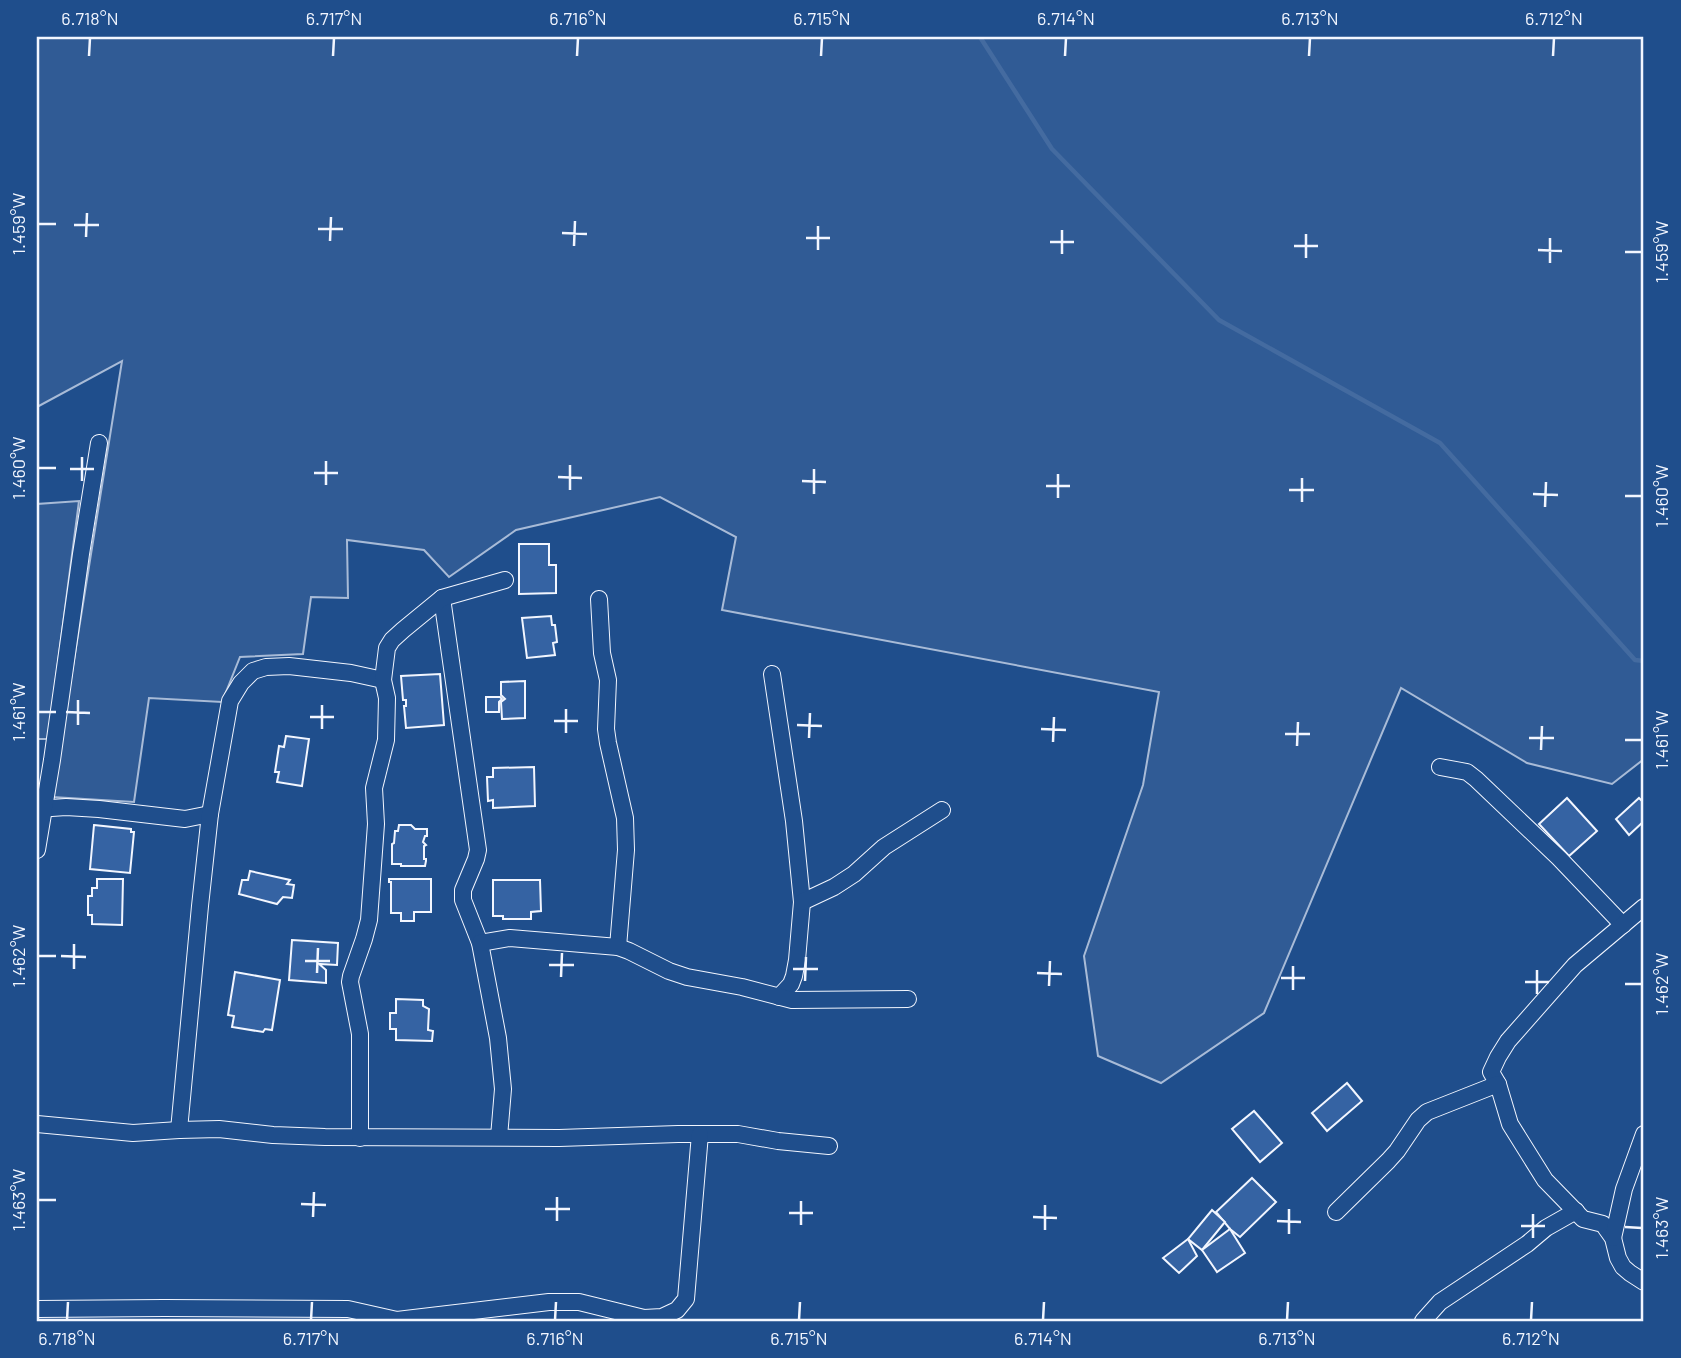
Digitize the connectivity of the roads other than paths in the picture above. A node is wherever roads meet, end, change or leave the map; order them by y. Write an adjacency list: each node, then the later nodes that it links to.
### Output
1 (99, 443): 8 (street)
2 (505, 580): 3 (street)
3 (442, 598): 6 (street); 15 (street)
4 (599, 599): 16 (street)
5 (772, 674): 12 (street)
6 (383, 680): 10 (street); 25 (street)
7 (1440, 767): 14 (street)
8 (40, 809): 10 (street); 11 (street)
9 (942, 810): 12 (street)
10 (210, 814): 21 (street)
11 (37, 850)
12 (802, 902): 17 (street)
13 (1644, 907): 14 (street)
14 (1623, 925): 19 (street)
15 (480, 943): 16 (street); 24 (street)
16 (618, 947): 17 (street)
17 (779, 997): 18 (street)
18 (908, 999)
19 (1497, 1084): 27 (street); 28 (street)
20 (37, 1124): 21 (street)
21 (179, 1130): 25 (street)
22 (700, 1134): 24 (street); 26 (street); 33 (street)
23 (1644, 1134): 29 (street)
24 (499, 1137): 25 (street)
25 (360, 1138)
26 (829, 1146)
27 (1336, 1212)
28 (1576, 1212): 29 (street); 34 (street)
29 (1613, 1238): 30 (street)
30 (1644, 1282)
31 (37, 1309): 32 (street)
32 (165, 1315): 33 (street)
33 (397, 1321)
34 (1423, 1321)

